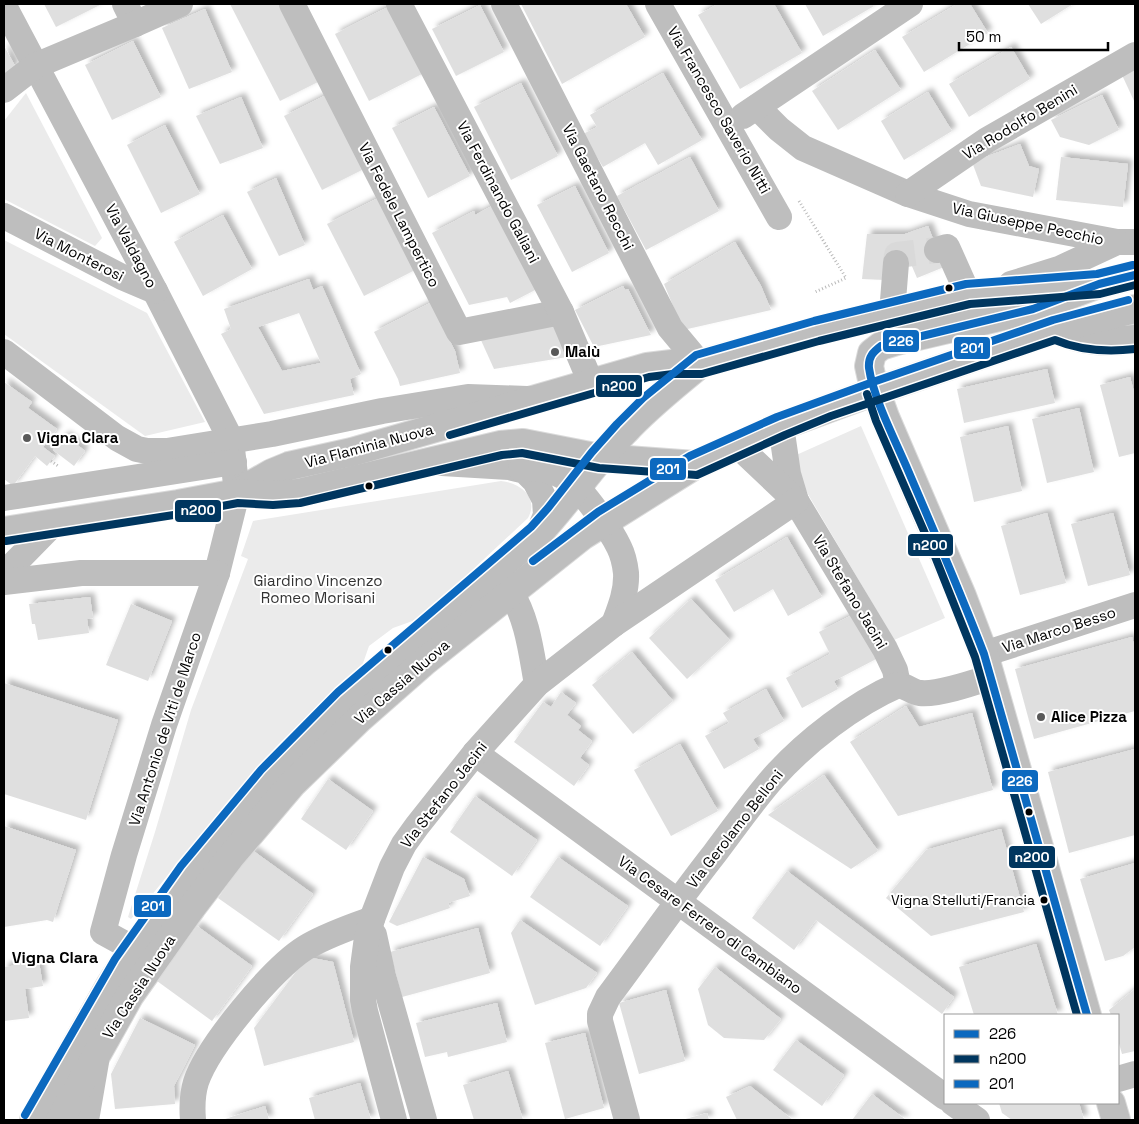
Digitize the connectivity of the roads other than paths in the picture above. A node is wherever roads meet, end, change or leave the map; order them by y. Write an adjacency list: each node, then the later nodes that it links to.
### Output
1 (180, 4): 8 (street)
2 (292, 4): 25 (street, Via Fedele Lampertico)
3 (399, 4): 25 (street, Via Ferdinando Galiani)
4 (504, 4): 30 (street, Via Gaetano Recchi)
5 (658, 4): 13 (street, Via Francesco Saverio Nitti)
6 (904, 5): 12 (street)
7 (4, 6): 10 (street, Via Valdagno)
8 (130, 14): 10 (street)
9 (1135, 55): 14 (street, Via Rodolfo Benini)
10 (35, 66): 11 (street); 22 (street, Via Valdagno)
11 (4, 90)
12 (757, 107): 13 (street); 14 (street, Via Giuseppe Pecchio)
13 (728, 125): 16 (street, Via Francesco Saverio Nitti)
14 (908, 194): 17 (street, Via Giuseppe Pecchio)
15 (4, 216): 22 (street, Via Monterosi)
16 (779, 217)
17 (1126, 242): 23 (street)
18 (938, 250): 23 (street)
19 (896, 263): 26 (street)
20 (1135, 275): 21 (main road)
21 (1099, 284): 23 (main road); 32 (main road)
22 (155, 291): 36 (street, Via Valdagno)
23 (972, 294): 26 (main road)
24 (1135, 309): 27 (main road, Via Cassia Nuova)
25 (561, 312): 31 (street, Via Ferdinando Galiani)
26 (892, 313): 30 (main road)
27 (1056, 329): 28 (main road); 32 (main road, Via Cassia Nuova)
28 (1135, 339)
29 (4, 352): 36 (street)
30 (700, 364): 31 (main road, Via Flaminia Nuova); 37 (main road, Via Cassia Nuova)
31 (591, 383): 33 (main road, Via Flaminia Nuova)
32 (876, 391): 34 (main road, Via Cassia Nuova); 55 (main road)
33 (533, 399): 36 (street, Via Flaminia Nuova); 42 (main road, Via Flaminia Nuova)
34 (781, 426): 35 (main road, Via Cassia Nuova); 44 (street, Via Stefano Jacini)
35 (737, 446): 39 (main road, Via Cassia Nuova); 44 (street, Via Stefano Jacini)
36 (232, 451): 42 (street, Via Valdagno); 43 (street, Via Flaminia Nuova)
37 (600, 458): 38 (main road, Via Flaminia Nuova); 39 (main road, Via Flaminia Nuova); 41 (main road, Via Cassia Nuova)
38 (426, 463): 40 (street, Via Flaminia Nuova); 42 (main road, Via Flaminia Nuova)
39 (695, 465): 45 (main road, Via Cassia Nuova)
40 (521, 469): 41 (street, Via Flaminia Nuova); 48 (street)
41 (576, 488): 45 (street, Via Flaminia Nuova); 48 (main road, Via Cassia Nuova)
42 (237, 493): 46 (main road, Via Flaminia Nuova); 49 (street, Via Antonio de Viti de Marco)
43 (4, 498)
44 (796, 501): 54 (street, Via Stefano Jacini); 57 (street, Via Stefano Jacini)
45 (603, 521): 52 (main road, Via Cassia Nuova); 54 (street)
46 (54, 523): 47 (main road, Via Flaminia Nuova); 50 (street)
47 (4, 531)
48 (538, 534): 61 (main road, Via Cassia Nuova)
49 (217, 573): 51 (street); 61 (street, Via Antonio de Viti de Marco)
50 (4, 574)
51 (4, 582)
52 (510, 591): 56 (street); 68 (main road, Via Cassia Nuova)
53 (1135, 605): 55 (street, Via Marco Besso)
54 (614, 624): 56 (street, Via Stefano Jacini)
55 (987, 666): 57 (street, Via Marco Besso); 62 (main road)
56 (537, 684): 58 (street, Via Stefano Jacini)
57 (898, 685): 59 (street, Via Gerolamo Belloni)
58 (475, 753): 59 (street, Via Cesare Ferrero di Cambiano); 60 (street, Via Stefano Jacini)
59 (677, 902): 65 (street, Via Cesare Ferrero di Cambiano); 72 (street, Via Gerolamo Belloni)
60 (372, 920): 69 (street); 70 (street, Via Stefano Jacini); 71 (street)
61 (134, 949): 68 (main road, Via Cassia Nuova)
62 (1087, 1014)
63 (1135, 1074): 64 (street)
64 (1119, 1079)
65 (944, 1096)
66 (954, 1104): 73 (street)
67 (1111, 1104): 74 (main road)
68 (60, 1120)
69 (193, 1120)
70 (394, 1120)
71 (424, 1120)
72 (627, 1120)
73 (977, 1120)
74 (1116, 1120)

